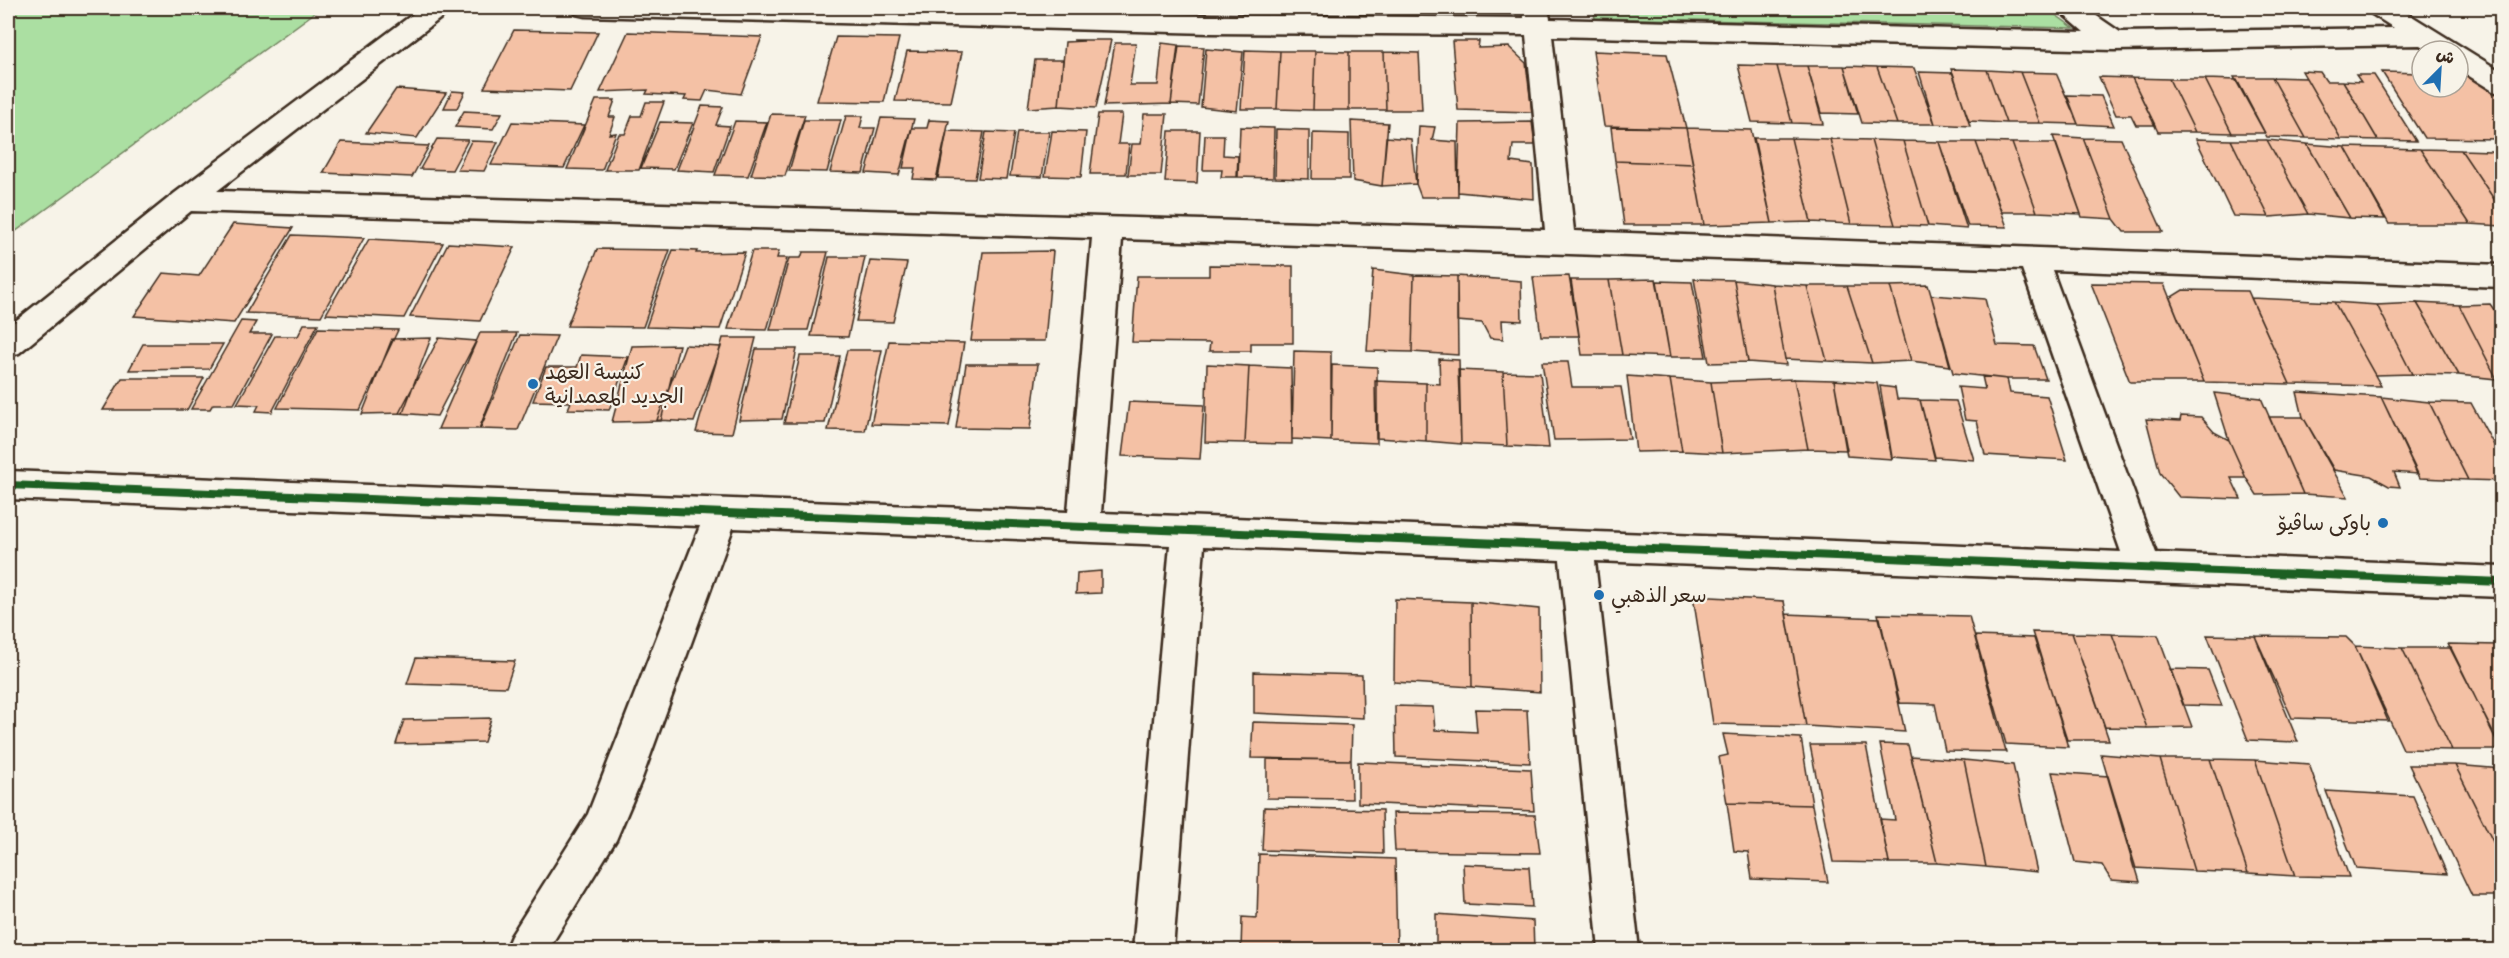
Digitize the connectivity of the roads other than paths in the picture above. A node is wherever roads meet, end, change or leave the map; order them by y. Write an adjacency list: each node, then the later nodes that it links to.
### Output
1 (437, 8): 12 (street)
2 (585, 8): 5 (street)
3 (2069, 8): 9 (street)
4 (2381, 8): 7 (street)
5 (1210, 16): 6 (street)
6 (1537, 17): 9 (street); 14 (street)
7 (2426, 36): 8 (street); 9 (street)
8 (2431, 39)
9 (2114, 41)
10 (2470, 65): 11 (street)
11 (2502, 85)
12 (185, 200): 13 (street); 17 (street)
13 (1108, 226): 14 (street); 20 (street)
14 (1561, 241): 15 (street)
15 (2033, 258): 16 (street); 23 (street)
16 (2502, 276)
17 (8, 344)
18 (8, 485): 19 (street)
19 (722, 513): 20 (street); 25 (street)
20 (1083, 527): 21 (street)
21 (1188, 531): 22 (street); 26 (street)
22 (1576, 546): 23 (street); 27 (street)
23 (2144, 569): 24 (street)
24 (2502, 582)
25 (525, 951)
26 (1153, 951)
27 (1619, 951)

